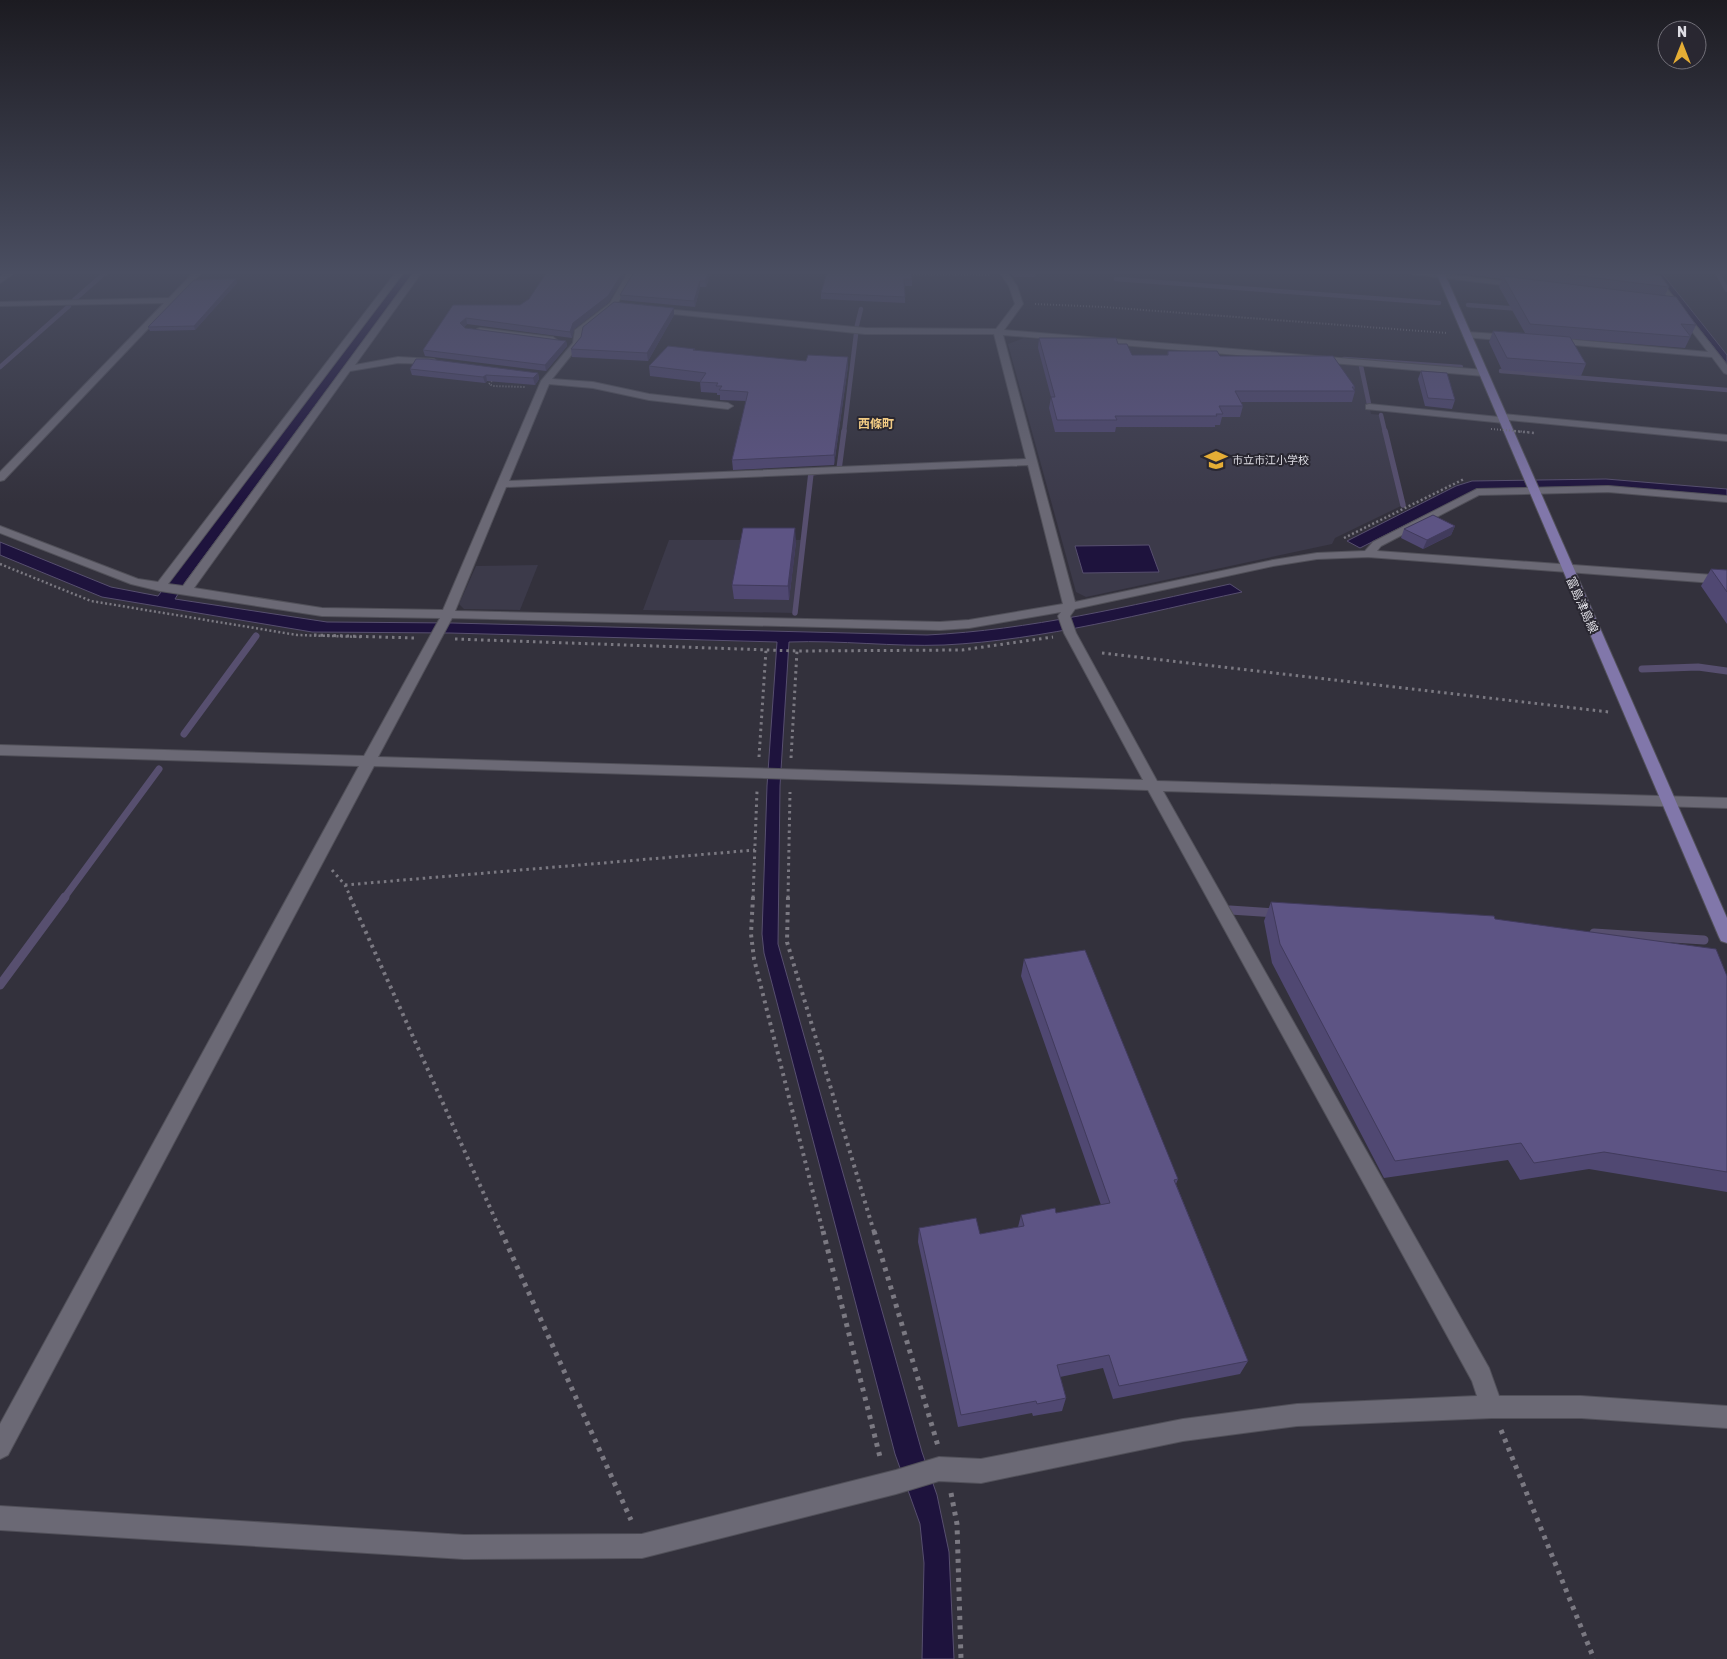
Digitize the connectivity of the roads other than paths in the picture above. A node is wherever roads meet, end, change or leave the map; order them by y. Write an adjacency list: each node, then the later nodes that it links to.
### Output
1 (124, 349): 22 (street)
2 (341, 349): 30 (street)
3 (361, 349): 13 (street)
4 (567, 349): 16 (street)
5 (1002, 349): 21 (street)
6 (1204, 349): 15 (street)
7 (1473, 349): 15 (main road, 富島津島線)
8 (1654, 349): 10 (street)
9 (1710, 349): 10 (street)
10 (1714, 354): 11 (street); 14 (street)
11 (1727, 354)
12 (448, 364): 13 (street)
13 (347, 369): 31 (street)
14 (1727, 371)
15 (1484, 373): 19 (main road, 富島津島線)
16 (545, 380): 17 (street); 23 (street)
17 (728, 406)
18 (1369, 408): 19 (street)
19 (1504, 419): 20 (street); 24 (main road, 富島津島線)
20 (1727, 438)
21 (1031, 462): 23 (street); 32 (street)
22 (0, 478)
23 (502, 484): 33 (street)
24 (1533, 486): 25 (street); 27 (street); 28 (main road, 富島津島線)
25 (1727, 499)
26 (0, 530): 30 (street)
27 (1368, 554): 28 (street); 32 (street)
28 (1566, 568): 29 (street); 37 (main road, 富島津島線)
29 (1727, 580)
30 (161, 588): 31 (street)
31 (184, 590): 33 (street)
32 (1067, 611): 33 (street); 36 (street)
33 (446, 617): 35 (street)
34 (0, 750): 35 (street)
35 (369, 761): 36 (street); 42 (street)
36 (1153, 786): 37 (street); 40 (street)
37 (1669, 801): 38 (street); 39 (main road, 富島津島線)
38 (1727, 803)
39 (1727, 937)
40 (1492, 1407): 41 (street); 43 (street)
41 (1727, 1417)
42 (0, 1447)
43 (0, 1518)

